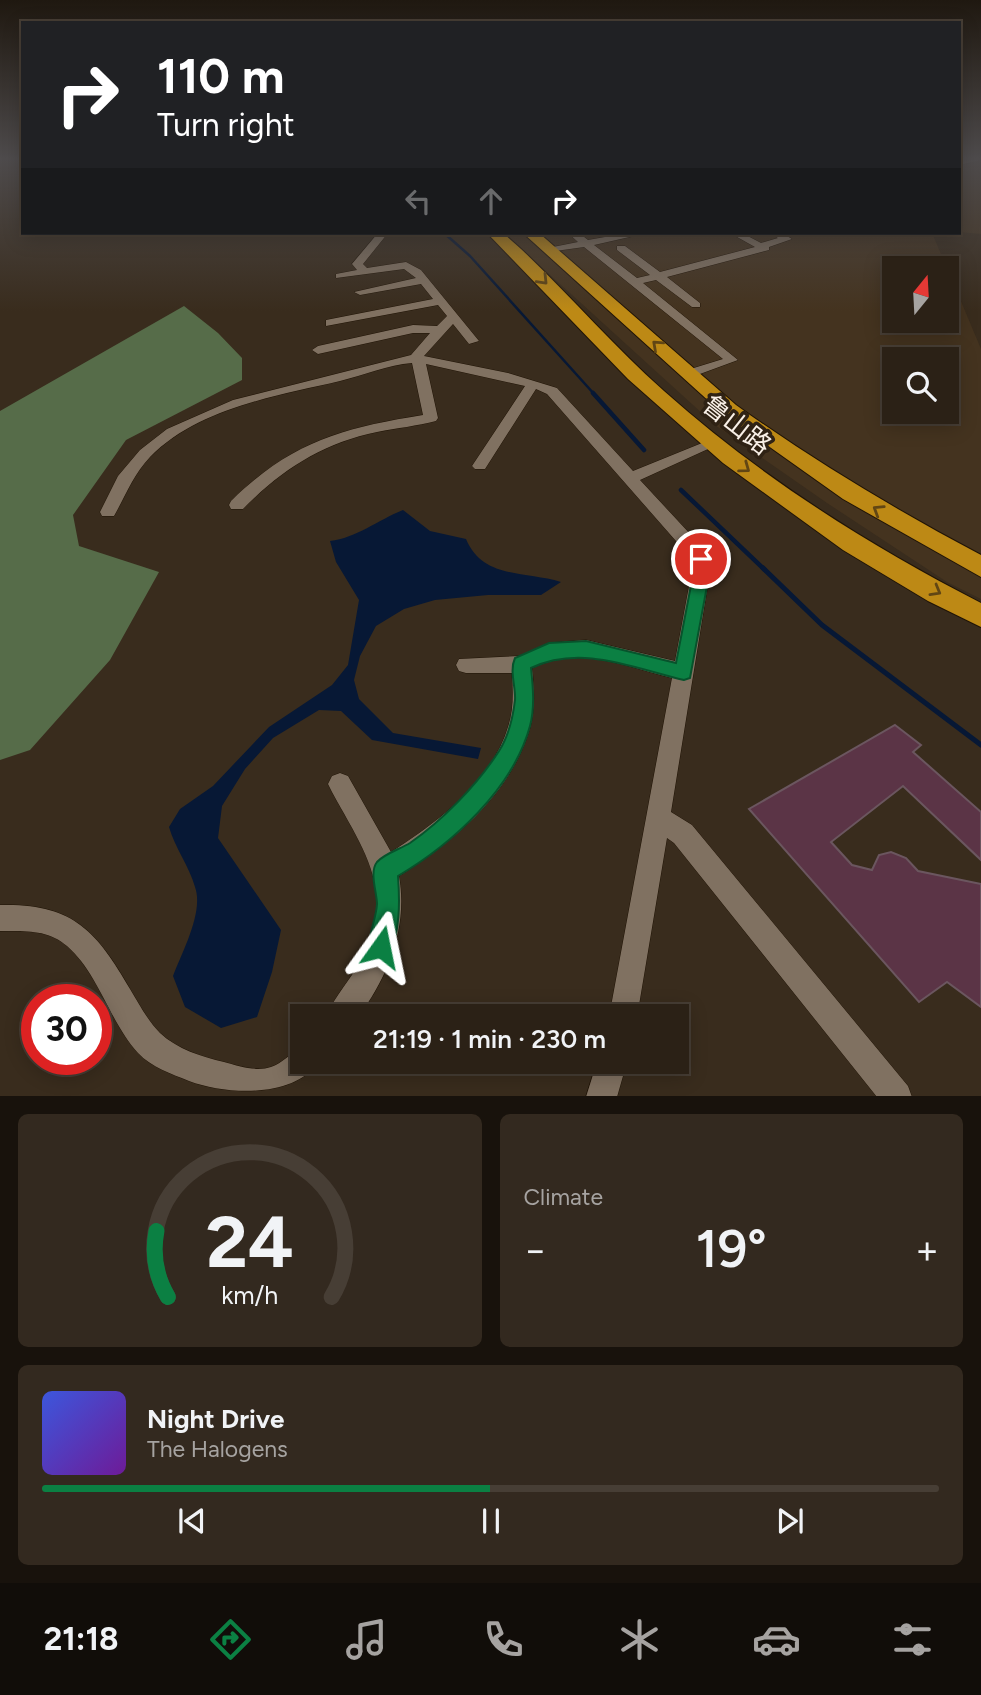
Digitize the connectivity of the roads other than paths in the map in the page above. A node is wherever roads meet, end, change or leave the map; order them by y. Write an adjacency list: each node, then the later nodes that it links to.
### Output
1 (381, 235): 12 (street)
2 (496, 235): 28 (highway, 鲁山路, one-way to 28)
3 (533, 235): 11 (highway, 鲁山路)
4 (576, 235): 8 (street)
5 (632, 235): 8 (street)
6 (739, 235): 9 (street)
7 (778, 235): 9 (street)
8 (588, 244): 11 (street); 16 (street)
9 (760, 246): 14 (street)
10 (621, 248): 14 (street)
11 (552, 250): 26 (highway, 鲁山路, one-way to 11)
12 (365, 272): 13 (street); 15 (street)
13 (340, 276)
14 (657, 276): 16 (street); 19 (street)
15 (422, 280): 17 (street); 18 (street)
16 (636, 282): 26 (street)
17 (360, 292)
18 (439, 301): 20 (street); 21 (street)
19 (696, 305)
20 (452, 318): 22 (street); 23 (street)
21 (330, 323)
22 (438, 330): 24 (street); 25 (street)
23 (473, 341)
24 (318, 351)
25 (417, 359): 27 (street); 31 (street); 32 (street)
26 (689, 374): 33 (highway, 鲁山路, one-way to 26)
27 (533, 383): 29 (street); 30 (street)
28 (712, 444): 30 (street); 34 (highway, 鲁山路, one-way to 34)
29 (481, 466)
30 (630, 478): 37 (street)
31 (237, 505)
32 (108, 512)
33 (981, 567)
34 (981, 616)
35 (522, 664): 36 (street); 37 (street); 40 (street)
36 (466, 665)
37 (684, 672): 39 (street)
38 (340, 784): 40 (street)
39 (658, 818): 43 (street); 47 (street)
40 (386, 870): 42 (street)
41 (0, 918): 44 (street)
42 (349, 1004)
43 (625, 1004)
44 (290, 1073)
45 (608, 1074): 46 (street)
46 (601, 1096)
47 (896, 1096)

